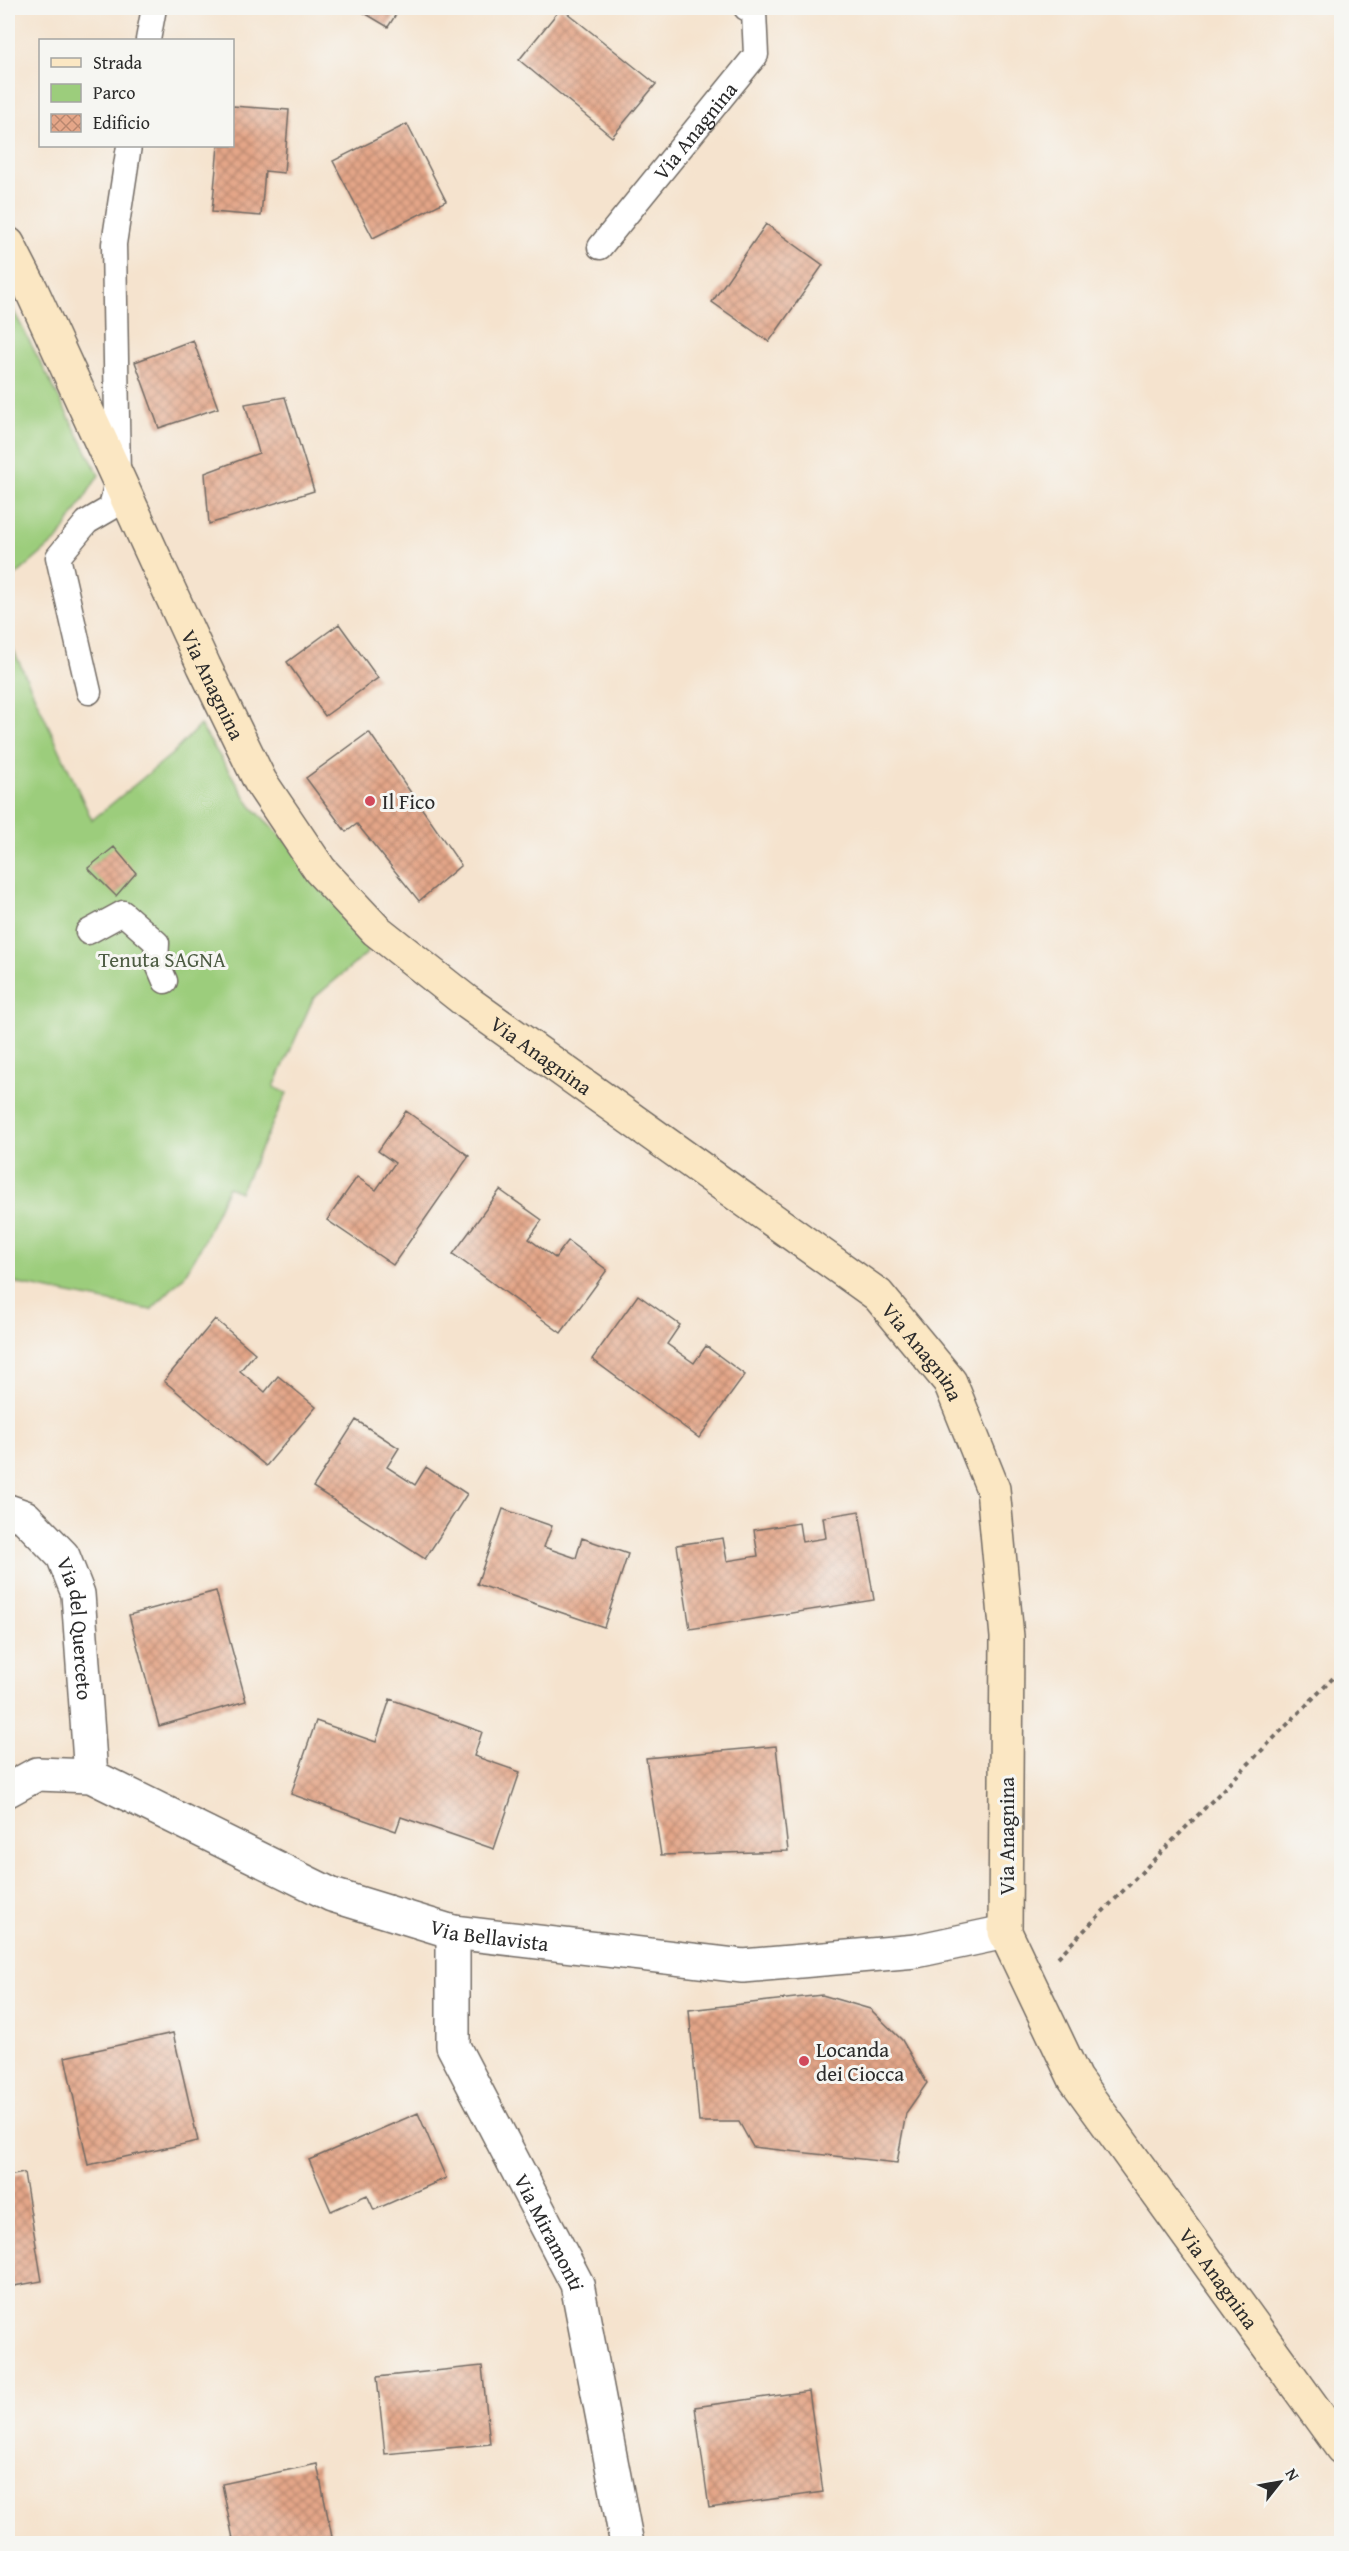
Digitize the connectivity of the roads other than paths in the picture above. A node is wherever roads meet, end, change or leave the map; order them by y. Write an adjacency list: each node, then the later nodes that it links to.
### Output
1 (154, 8): 3 (lane)
2 (746, 8): 6 (lane, Via Anagnina)
3 (148, 39)
4 (129, 147): 7 (lane, Via Anagnina)
5 (8, 244): 7 (main road, Via Anagnina)
6 (600, 247)
7 (118, 476): 8 (lane); 15 (main road, Via Anagnina)
8 (89, 692)
9 (88, 932): 10 (lane)
10 (165, 981)
11 (8, 1511): 12 (street, Via del Querceto)
12 (91, 1776): 13 (street, Via Bellavista); 14 (street, Via Bellavista)
13 (8, 1790)
14 (453, 1932): 15 (street, Via Bellavista); 17 (street, Via Miramonti)
15 (1005, 1932): 16 (main road, Via Anagnina)
16 (1341, 2448)
17 (627, 2544)

